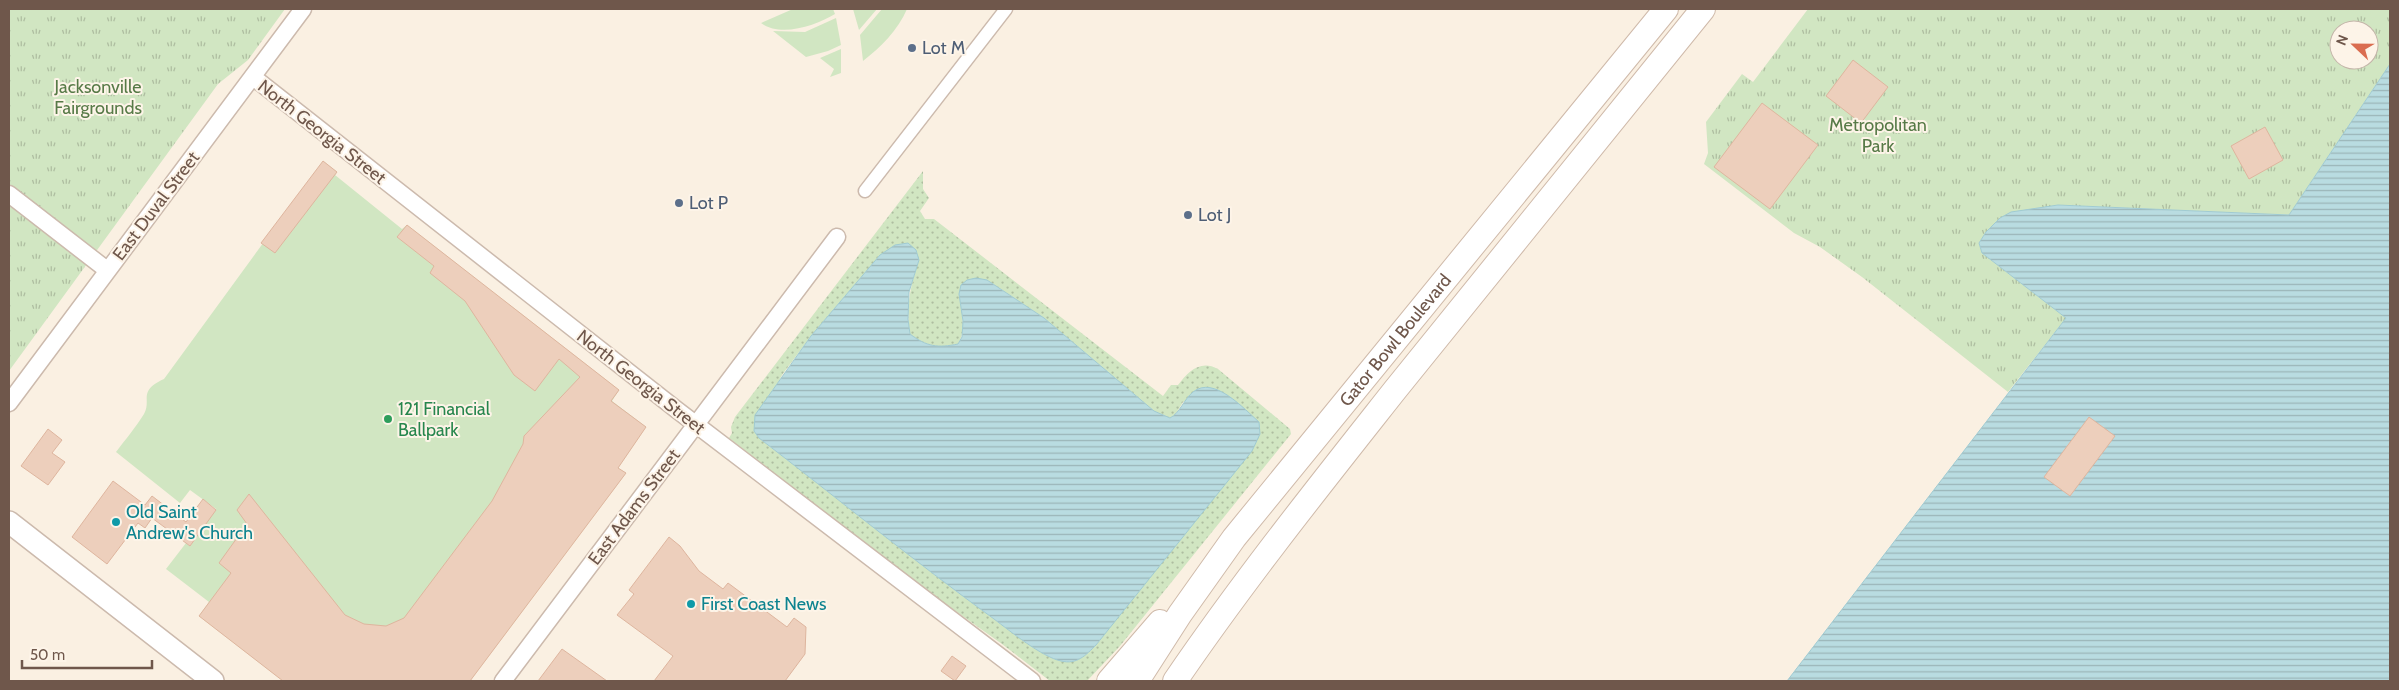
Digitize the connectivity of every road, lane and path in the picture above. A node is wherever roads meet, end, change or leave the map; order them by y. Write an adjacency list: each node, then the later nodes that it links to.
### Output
1 (303, 9): 5 (street, East Duval Street)
2 (1006, 9): 6 (street)
3 (1666, 9): 13 (main road, Gator Bowl Boulevard)
4 (1703, 9): 14 (main road, Gator Bowl Boulevard)
5 (253, 78): 9 (street, East Duval Street); 11 (street, North Georgia Street)
6 (865, 191)
7 (9, 194): 9 (street)
8 (837, 237): 11 (street, East Adams Street)
9 (107, 270): 10 (street, East Duval Street)
10 (9, 403)
11 (696, 425): 16 (street, East Adams Street); 17 (street, North Georgia Street)
12 (9, 522): 15 (street)
13 (1234, 538): 18 (main road); 19 (main road, Gator Bowl Boulevard)
14 (1233, 599): 20 (main road, Gator Bowl Boulevard); 21 (main road)
15 (213, 681)
16 (503, 681)
17 (1032, 681)
18 (1109, 681)
19 (1137, 681)
20 (1175, 681)
21 (1190, 681)

